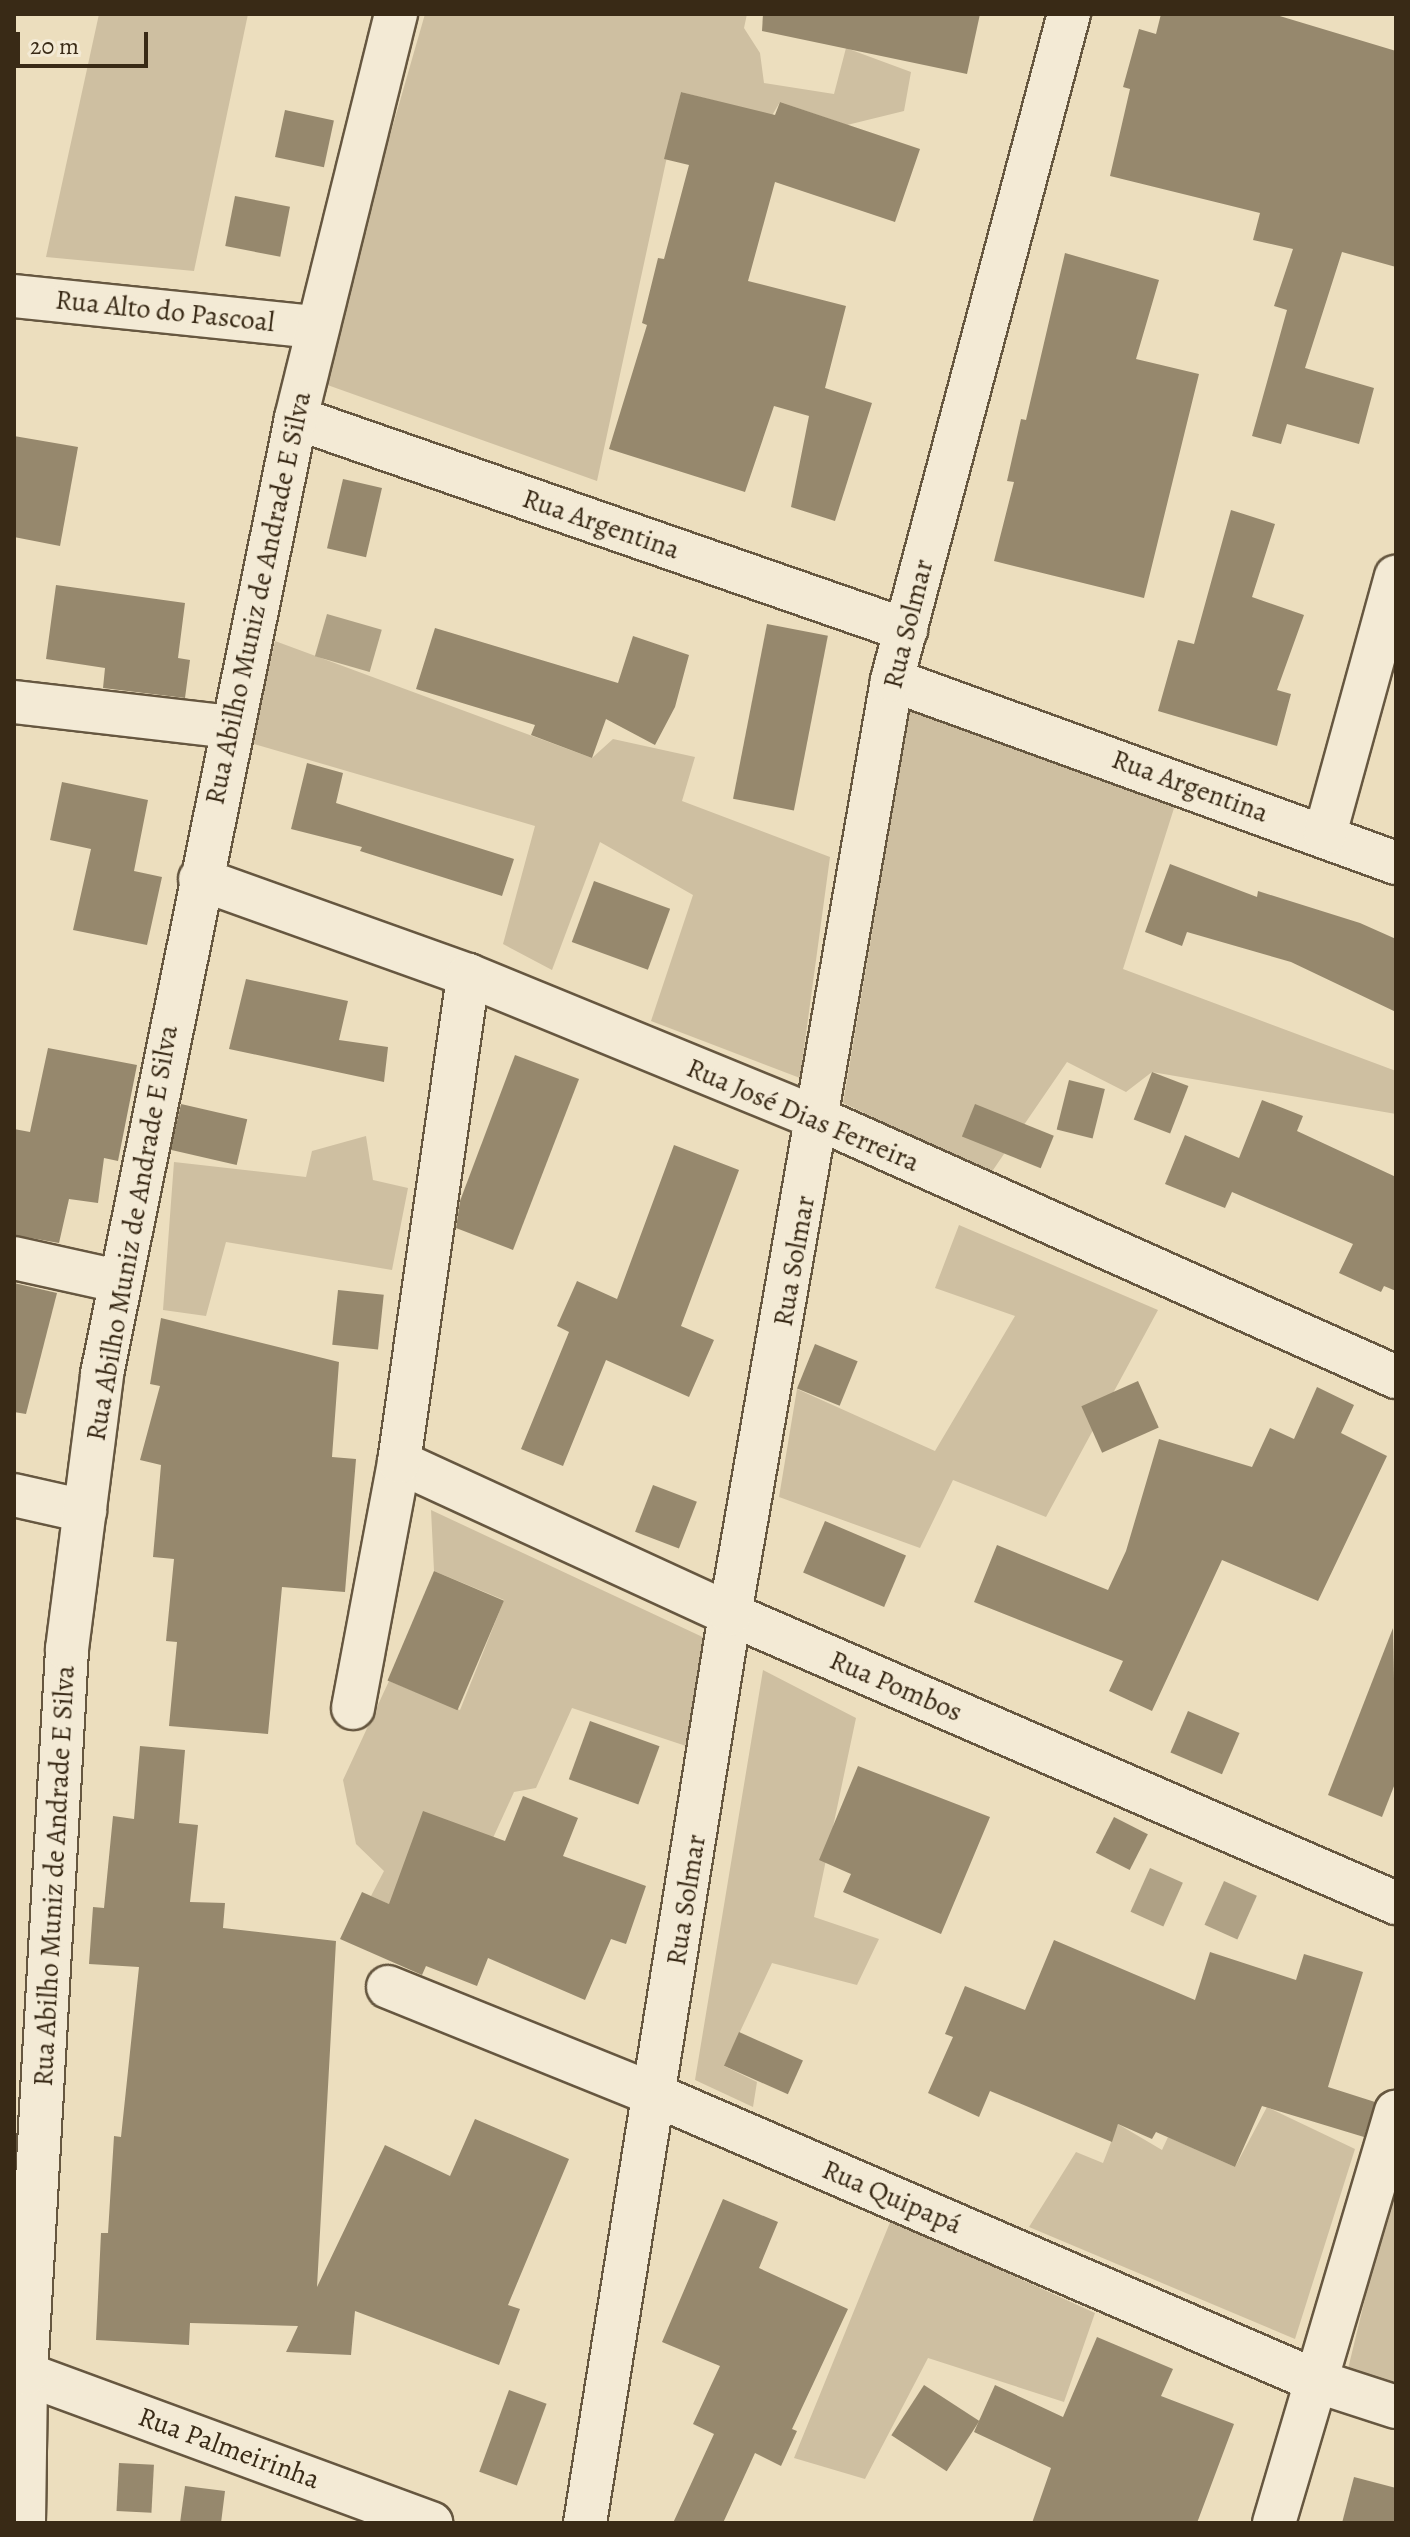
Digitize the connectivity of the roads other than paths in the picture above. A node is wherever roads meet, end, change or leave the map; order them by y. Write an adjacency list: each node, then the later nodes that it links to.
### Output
1 (396, 14): 4 (street, Rua Abilho Muniz de Andrade E Silva)
2 (1069, 14): 7 (street, Rua Solmar)
3 (14, 296): 4 (street, Rua Alto do Pascoal)
4 (316, 327): 5 (street, Rua Abilho Muniz de Andrade E Silva)
5 (296, 418): 7 (street, Rua Argentina); 10 (street, Rua Abilho Muniz de Andrade E Silva)
6 (1396, 577): 11 (street)
7 (906, 630): 8 (street, Rua Solmar)
8 (892, 680): 11 (street, Rua Argentina); 15 (street, Rua Solmar)
9 (14, 702): 10 (street)
10 (231, 727): 13 (street, Rua Abilho Muniz de Andrade E Silva)
11 (1325, 834): 12 (street, Rua Argentina)
12 (1396, 863)
13 (200, 879): 14 (street, Rua José Dias Ferreira); 17 (street, Rua Abilho Muniz de Andrade E Silva)
14 (468, 975): 15 (street, Rua José Dias Ferreira); 19 (street)
15 (819, 1119): 18 (street, Rua José Dias Ferreira); 22 (street, Rua Solmar)
16 (14, 1258): 17 (street)
17 (118, 1281): 21 (street, Rua Abilho Muniz de Andrade E Silva)
18 (1396, 1377)
19 (399, 1462): 22 (street, Rua Pombos); 23 (street)
20 (14, 1495): 21 (street)
21 (85, 1511): 26 (street, Rua Abilho Muniz de Andrade E Silva)
22 (730, 1614): 24 (street, Rua Pombos); 27 (street, Rua Solmar)
23 (353, 1708)
24 (1396, 1903)
25 (388, 1987): 27 (street, Rua Quipapá)
26 (29, 2056): 29 (street, Rua Abilho Muniz de Andrade E Silva)
27 (655, 2095): 30 (street, Rua Quipapá); 34 (street, Rua Solmar)
28 (1396, 2112): 30 (street)
29 (26, 2374): 32 (street, Rua Abilho Muniz de Andrade E Silva); 33 (street, Rua Palmeirinha)
30 (1319, 2382): 31 (street, Rua Quipapá); 35 (street)
31 (1396, 2407)
32 (24, 2523)
33 (432, 2523)
34 (585, 2523)
35 (1274, 2523)

